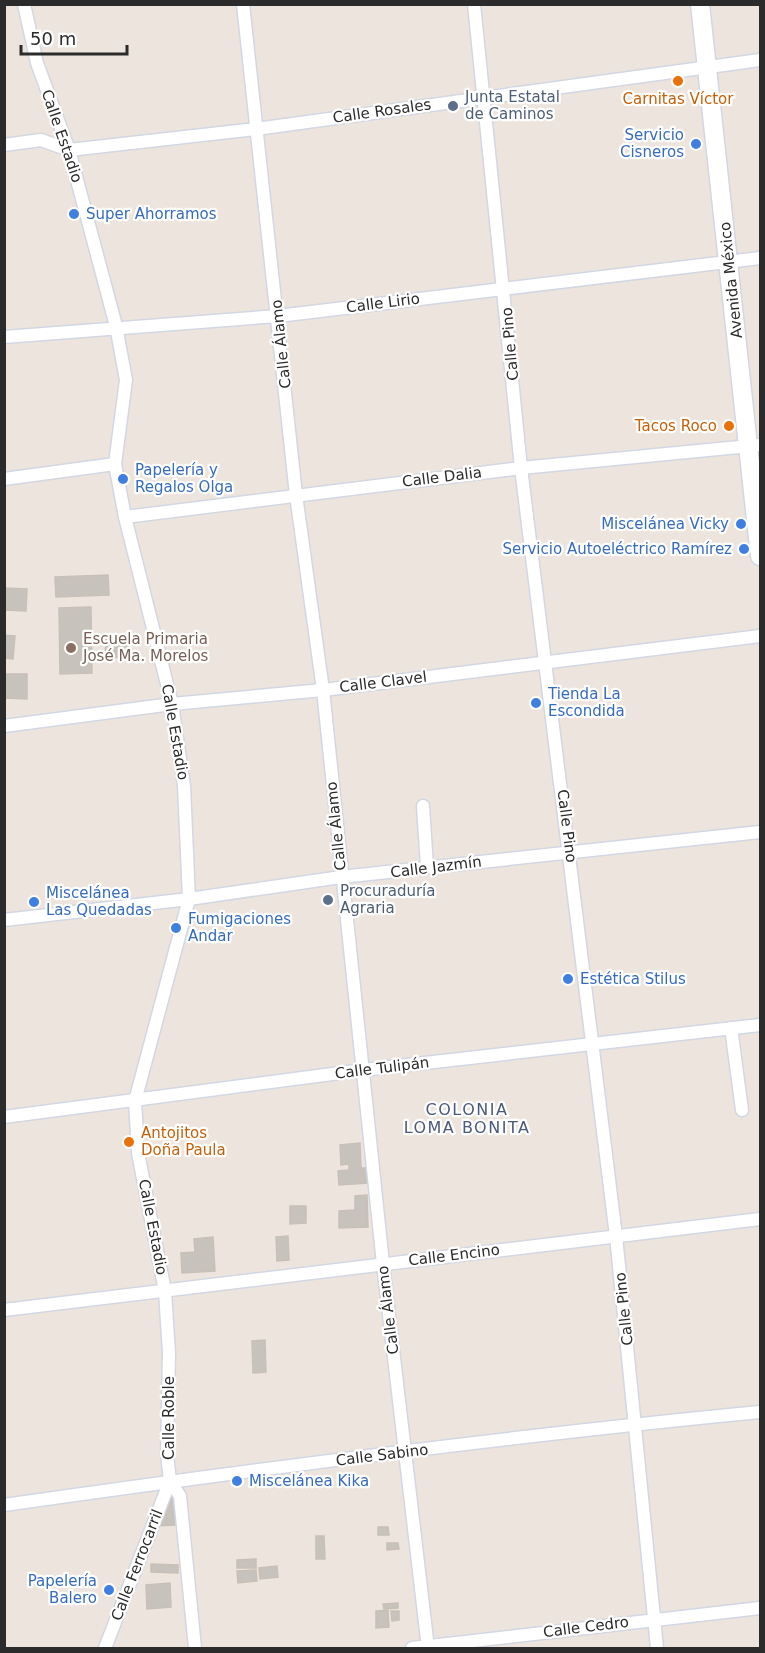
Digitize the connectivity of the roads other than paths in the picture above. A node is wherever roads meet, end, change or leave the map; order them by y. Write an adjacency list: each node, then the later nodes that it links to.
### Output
1 (24, 4): 10 (street, Calle Estadio)
2 (243, 4): 8 (street, Calle Álamo)
3 (474, 4): 7 (street, Calle Pino)
4 (700, 4): 6 (street, Avenida México)
5 (760, 60): 6 (street, Calle Rosales)
6 (707, 67): 7 (street, Calle Rosales); 12 (street, Avenida México)
7 (482, 96): 8 (street, Calle Rosales); 13 (street, Calle Pino)
8 (256, 129): 10 (street, Calle Rosales); 14 (street, Calle Álamo)
9 (4, 145): 10 (street, Calle Rosales)
10 (69, 150): 15 (street, Calle Estadio)
11 (760, 258): 12 (street, Calle Lirio)
12 (729, 262): 13 (street, Calle Lirio); 17 (street, Avenida México)
13 (505, 289): 14 (street, Calle Lirio); 19 (street, Calle Pino)
14 (278, 316): 15 (street, Calle Lirio); 21 (street, Calle Álamo)
15 (116, 326): 16 (street, Calle Lirio); 18 (street, Calle Estadio)
16 (4, 337)
17 (755, 446): 19 (street, Calle Dalia); 23 (street, Avenida México)
18 (115, 464): 20 (street); 22 (street, Calle Estadio)
19 (521, 468): 21 (street, Calle Dalia); 25 (street, Calle Pino)
20 (4, 479)
21 (296, 495): 22 (street, Calle Dalia); 26 (street, Calle Álamo)
22 (125, 517): 27 (street, Calle Estadio)
23 (760, 556)
24 (760, 636): 25 (street, Calle Clavel)
25 (545, 661): 26 (street, Calle Clavel); 31 (street, Calle Pino)
26 (323, 690): 27 (street, Calle Clavel); 33 (street, Calle Álamo)
27 (172, 704): 28 (street, Calle Clavel); 34 (street, Calle Estadio)
28 (4, 726)
29 (423, 806): 32 (street)
30 (760, 832): 31 (street, Calle Jazmín)
31 (570, 851): 32 (street, Calle Jazmín); 38 (street, Calle Pino)
32 (427, 867): 33 (street, Calle Jazmín)
33 (341, 878): 34 (street, Calle Jazmín); 39 (street, Calle Álamo)
34 (189, 899): 35 (street, Calle Jazmín); 40 (street, Calle Estadio)
35 (4, 920)
36 (760, 1025): 37 (street, Calle Tulipán)
37 (731, 1028): 38 (street, Calle Tulipán); 41 (street)
38 (591, 1046): 39 (street, Calle Tulipán); 44 (street, Calle Pino)
39 (363, 1070): 40 (street, Calle Tulipán); 45 (street, Calle Álamo)
40 (135, 1101): 42 (street, Calle Tulipán); 46 (street, Calle Estadio)
41 (742, 1110)
42 (4, 1117)
43 (760, 1219): 44 (street, Calle Encino)
44 (616, 1236): 45 (street, Calle Encino); 49 (street, Calle Pino)
45 (383, 1264): 46 (street, Calle Encino); 50 (street, Calle Álamo)
46 (165, 1291): 47 (street, Calle Encino); 51 (street, Calle Roble)
47 (4, 1310)
48 (760, 1412): 49 (street, Calle Sabino)
49 (635, 1424): 50 (street, Calle Sabino); 54 (street, Calle Pino)
50 (405, 1453): 51 (street, Calle Sabino); 58 (street, Calle Álamo)
51 (170, 1481): 52 (street, Calle Sabino); 55 (street, Calle Ferrocarril); 56 (street, Calle Roble)
52 (4, 1505)
53 (760, 1608): 54 (street, Calle Cedro)
54 (654, 1618): 58 (street, Calle Cedro); 59 (street, Calle Pino)
55 (105, 1648)
56 (195, 1648)
57 (412, 1648): 58 (street, Calle Cedro)
58 (427, 1648)
59 (657, 1648)

